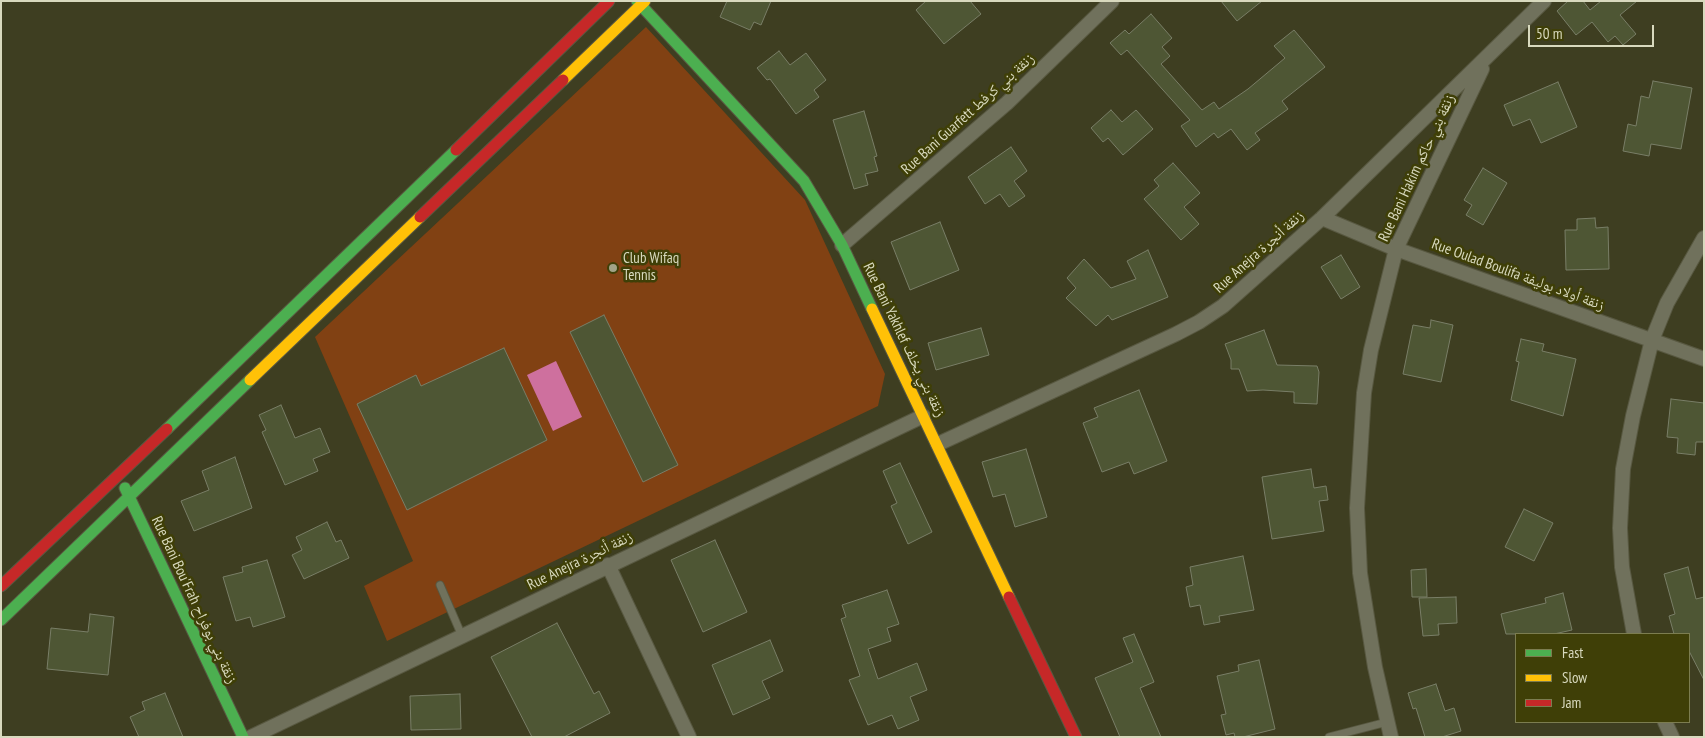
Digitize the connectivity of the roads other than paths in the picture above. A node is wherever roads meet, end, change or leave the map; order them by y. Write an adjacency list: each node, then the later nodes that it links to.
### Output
1 (610, 1): 14 (street)
2 (1112, 1): 8 (street, Rue Bani Guarfett زنقة بني كرفط)
3 (1544, 1): 5 (street, Rue Anejra زنقة أنجرة)
4 (641, 3): 8 (street, Rue Bani Yakhlef زنقة بني يخلف); 15 (street)
5 (1486, 59): 6 (street, Rue Anejra زنقة أنجرة); 9 (street, Rue Bani Hakim زنقة بني حاكم)
6 (1322, 218): 9 (street, Rue Oulad Boulifa زنقة أولاد بوليفة); 13 (street, Rue Anejra زنقة أنجرة)
7 (1704, 238): 10 (street)
8 (842, 245): 12 (street, Rue Bani Yakhlef زنقة بني يخلف)
9 (1396, 249): 10 (street, Rue Oulad Boulifa زنقة أولاد بوليفة); 22 (street, Rue Bani Hakim زنقة بني حاكم)
10 (1652, 340): 11 (street, Rue Oulad Boulifa زنقة أولاد بوليفة); 20 (street)
11 (1704, 359)
12 (923, 416): 13 (street, Rue Bani Yakhlef زنقة بني يخلف); 16 (street, Rue Anejra زنقة أنجرة)
13 (938, 444): 27 (street, Rue Bani Yakhlef زنقة بني يخلف)
14 (119, 475): 15 (street, Rue Bani Bou'Frah زنقة بني بوفراح); 18 (street)
15 (130, 498): 19 (street); 24 (street, Rue Bani Bou'Frah زنقة بني بوفراح)
16 (608, 565): 21 (street, Rue Anejra زنقة أنجرة); 26 (street)
17 (440, 585): 21 (lane)
18 (1, 586)
19 (1, 620)
20 (1634, 633)
21 (462, 636): 25 (street, Rue Anejra زنقة أنجرة)
22 (1387, 722): 28 (lane); 29 (street, Rue Bani Hakim زنقة بني حاكم)
23 (1665, 723): 30 (street)
24 (243, 737)
25 (251, 737)
26 (689, 737)
27 (1076, 737)
28 (1329, 737)
29 (1391, 737)
30 (1672, 737)

